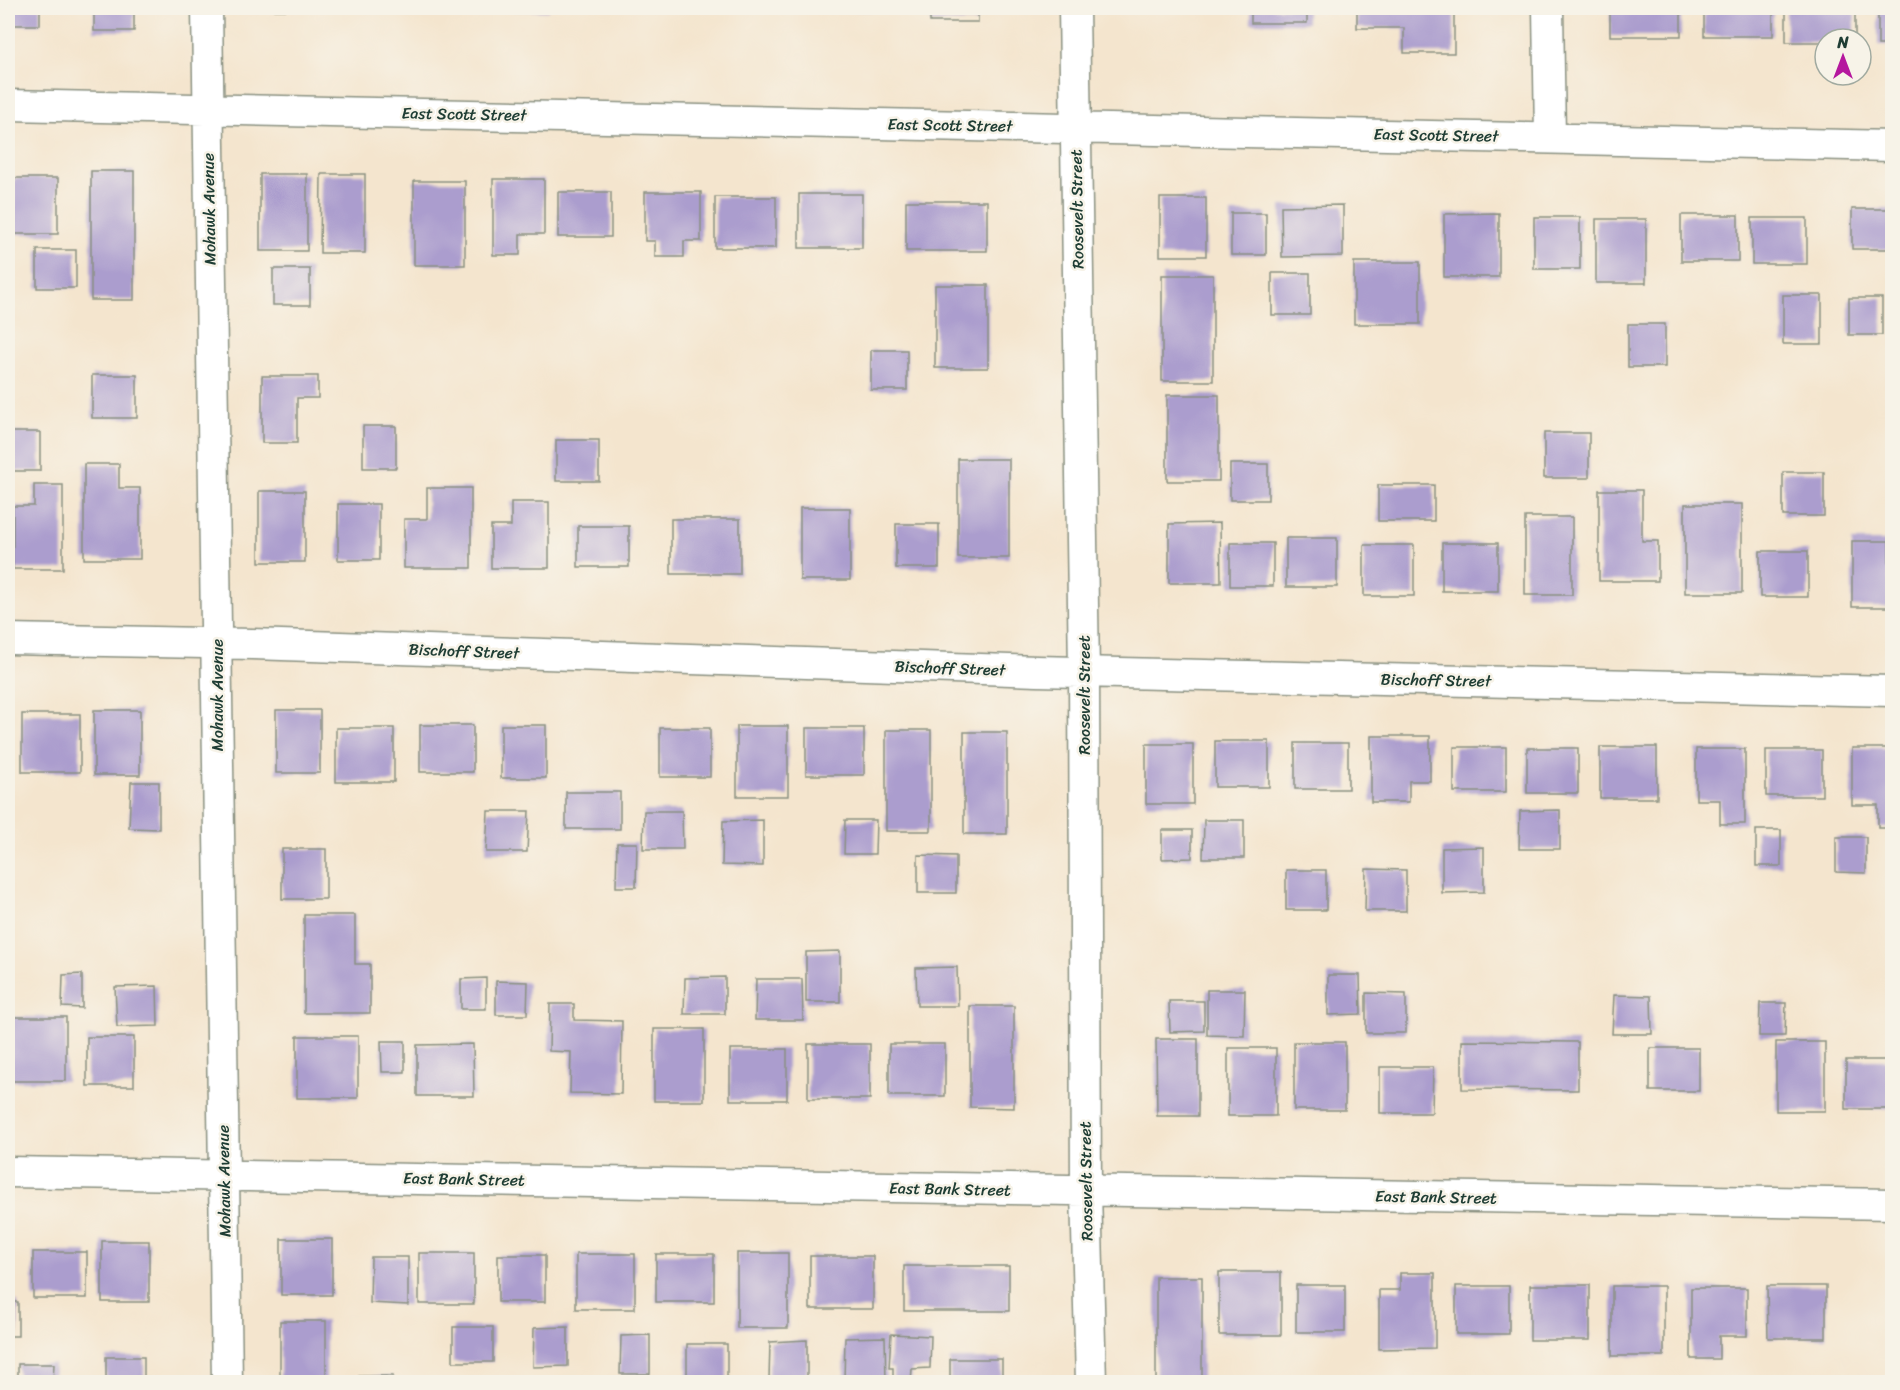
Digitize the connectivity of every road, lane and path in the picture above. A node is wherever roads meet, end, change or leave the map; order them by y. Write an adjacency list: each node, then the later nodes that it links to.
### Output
1 (207, 8): 5 (street, Mohawk Avenue)
2 (1074, 8): 6 (street, Roosevelt Street)
3 (1548, 8): 7 (street)
4 (8, 105): 5 (street, East Scott Street)
5 (207, 108): 6 (street, East Scott Street); 10 (street, Mohawk Avenue)
6 (1076, 128): 7 (street, East Scott Street); 11 (street, Roosevelt Street)
7 (1550, 138): 8 (street, East Scott Street)
8 (1893, 146)
9 (8, 639): 10 (street, Bischoff Street)
10 (217, 643): 11 (street, Bischoff Street); 14 (street, Mohawk Avenue)
11 (1084, 672): 12 (street, Bischoff Street); 15 (street, Roosevelt Street)
12 (1893, 691)
13 (8, 1172): 14 (street, East Bank Street)
14 (224, 1175): 15 (street, East Bank Street); 17 (street, Mohawk Avenue)
15 (1086, 1191): 16 (street, East Bank Street); 18 (street, Roosevelt Street)
16 (1893, 1204)
17 (227, 1383)
18 (1091, 1383)

